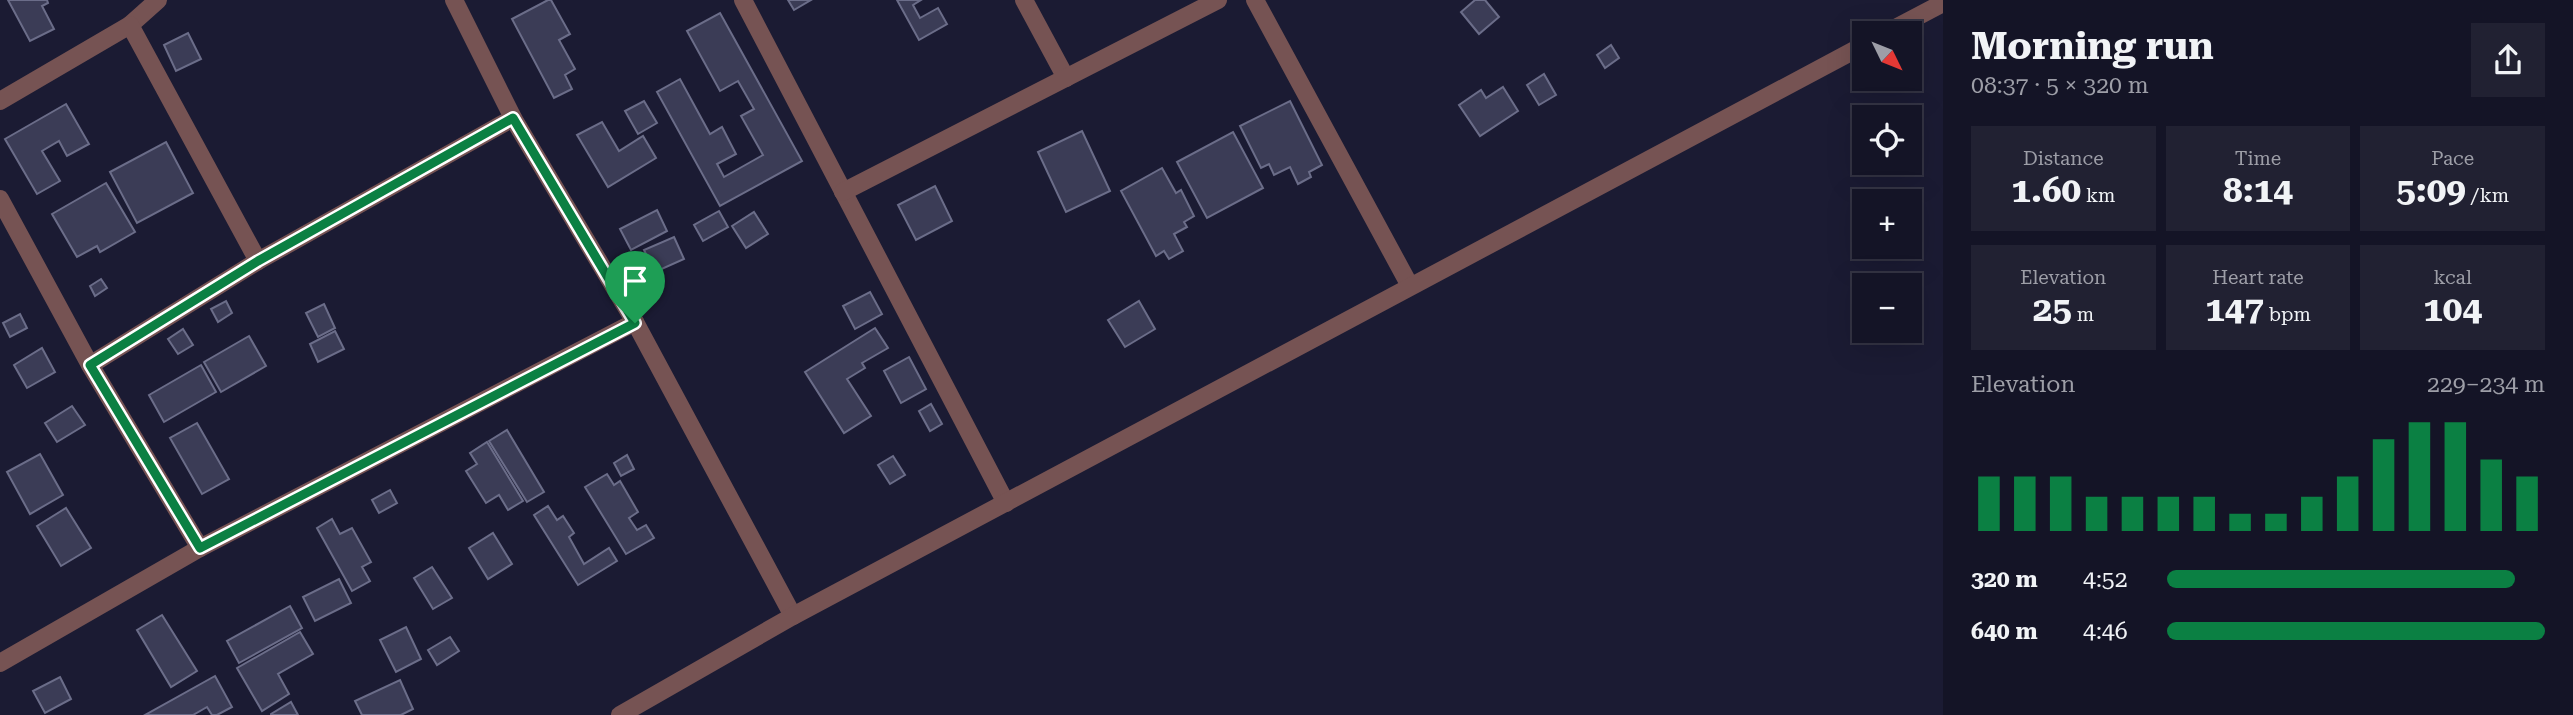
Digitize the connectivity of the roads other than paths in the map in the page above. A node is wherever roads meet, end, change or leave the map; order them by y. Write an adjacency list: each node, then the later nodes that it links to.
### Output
1 (158, 0): 9 (street)
2 (454, 0): 13 (street)
3 (743, 0): 14 (street)
4 (1024, 0): 11 (street)
5 (1218, 0): 11 (street)
6 (1255, 0): 17 (street)
7 (1943, 3): 8 (street)
8 (1909, 21)
9 (130, 25): 12 (street); 16 (street)
10 (1852, 51): 17 (street)
11 (1066, 78): 14 (street)
12 (0, 101)
13 (513, 118): 16 (street); 18 (street)
14 (843, 192): 20 (street)
15 (0, 199): 19 (street)
16 (258, 261): 19 (street)
17 (1410, 286): 20 (street)
18 (635, 323): 21 (street); 22 (street)
19 (90, 365): 21 (street)
20 (1006, 503): 22 (street)
21 (200, 548): 23 (street)
22 (793, 616): 24 (street)
23 (0, 663)
24 (620, 715)

